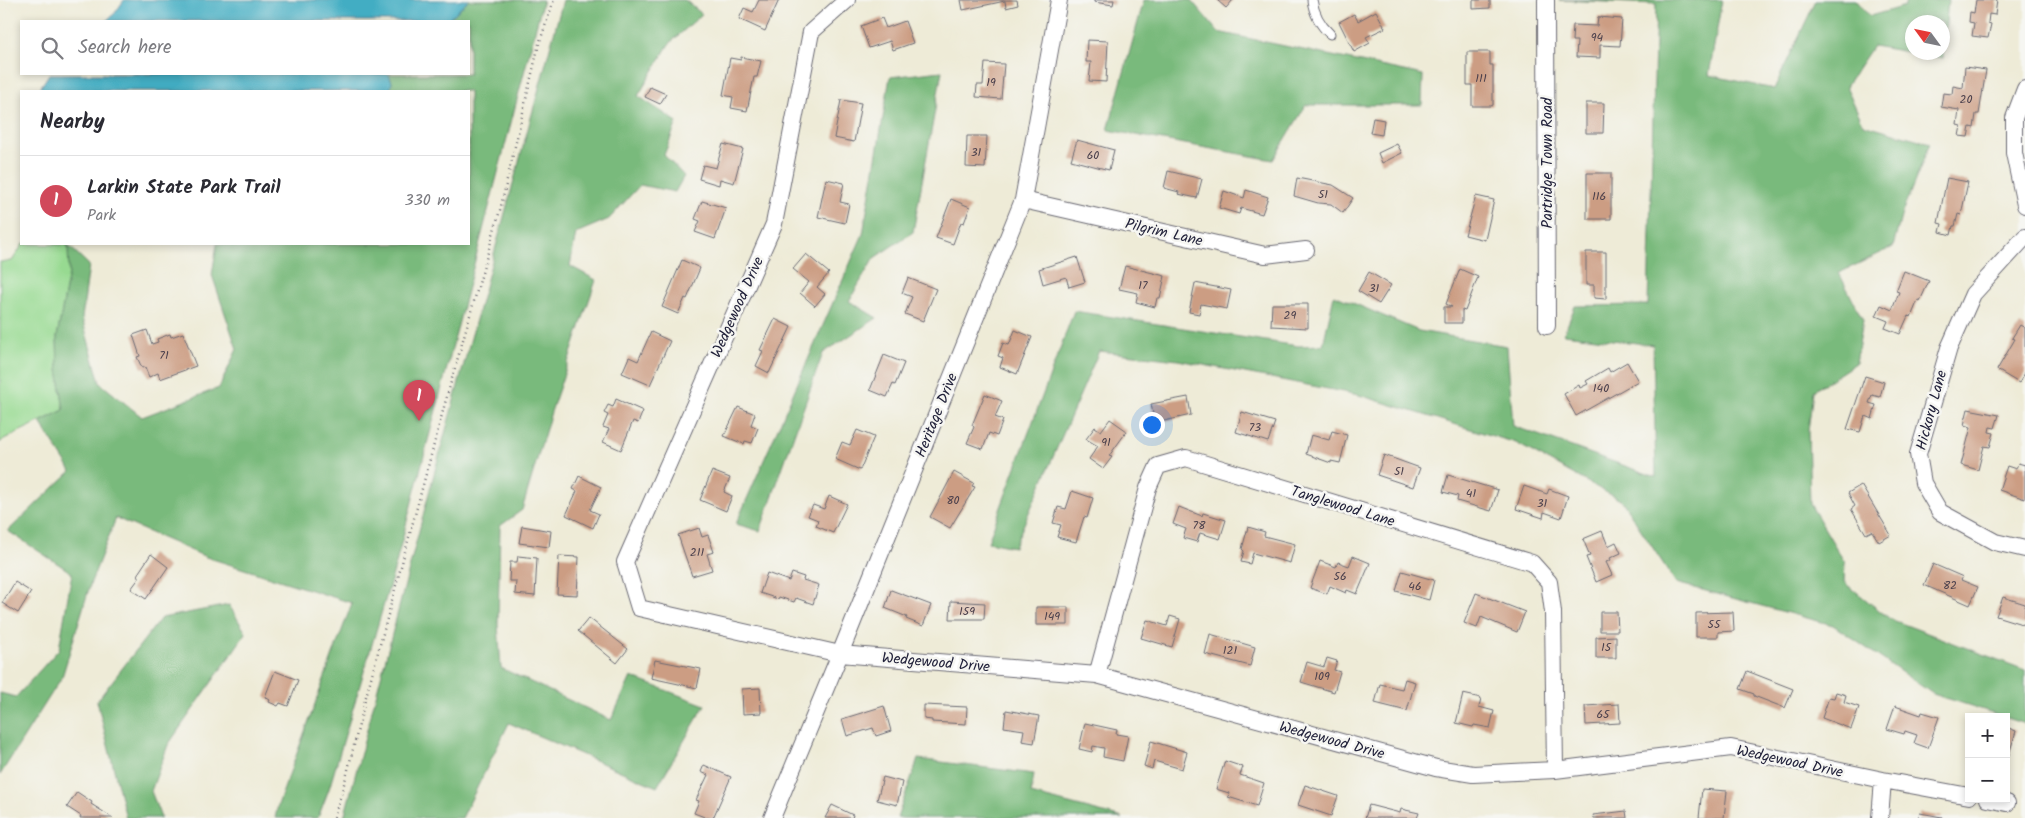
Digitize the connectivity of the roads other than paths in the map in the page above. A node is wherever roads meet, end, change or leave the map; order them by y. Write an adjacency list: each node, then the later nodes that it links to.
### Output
1 (847, 0): 13 (street, Wedgewood Drive)
2 (1059, 0): 7 (street, Heritage Drive)
3 (1312, 0): 5 (lane)
4 (1546, 0): 11 (street, Partridge Town Road)
5 (1330, 34)
6 (2025, 89): 8 (street)
7 (1022, 200): 10 (street, Pilgrim Lane); 13 (street, Heritage Drive)
8 (2025, 205)
9 (2025, 237): 12 (street, Hickory Lane)
10 (1306, 250)
11 (1548, 326)
12 (2025, 549)
13 (840, 654): 14 (street, Wedgewood Drive); 18 (street, Heritage Drive)
14 (1097, 676): 15 (street, Wedgewood Drive); 15 (street, Tanglewood Lane)
15 (1555, 770): 16 (street, Wedgewood Drive)
16 (1883, 780): 17 (street, Wedgewood Drive); 19 (street)
17 (1965, 795)
18 (772, 818)
19 (1880, 818)

